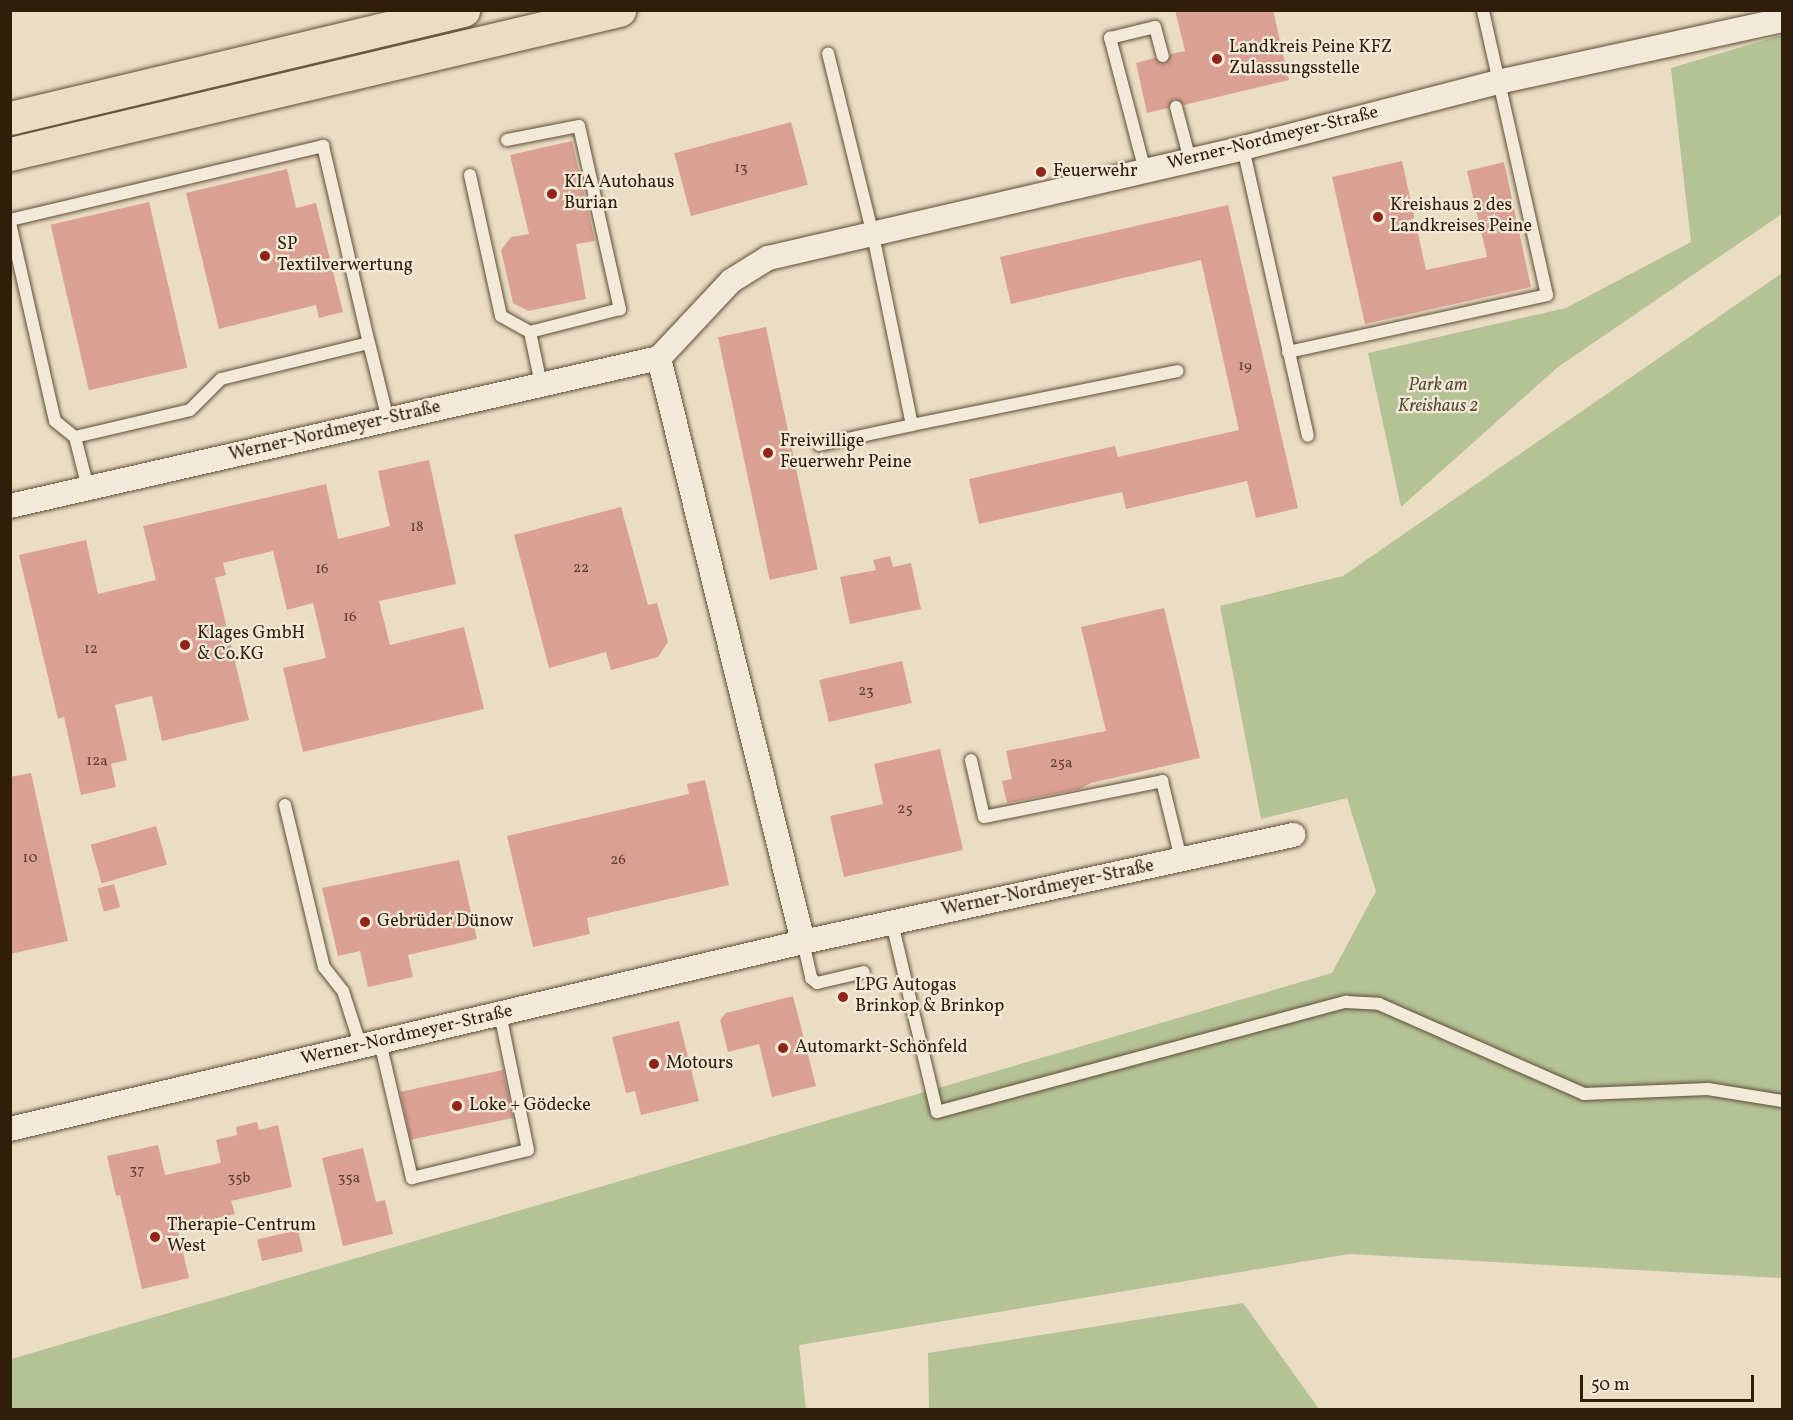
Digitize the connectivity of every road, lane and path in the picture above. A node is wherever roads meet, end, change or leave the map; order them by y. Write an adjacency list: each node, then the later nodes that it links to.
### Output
1 (463, 10): 9 (highway)
2 (619, 10): 12 (highway)
3 (1483, 10): 7 (lane)
4 (1782, 20): 7 (street, Werner-Nordmeyer-Straße)
5 (828, 53): 17 (lane)
6 (1163, 56): 14 (lane)
7 (1498, 82): 11 (street, Werner-Nordmeyer-Straße); 20 (lane)
8 (1176, 106): 13 (lane)
9 (10, 118)
10 (507, 140): 18 (lane)
11 (1243, 148): 13 (street, Werner-Nordmeyer-Straße); 20 (lane)
12 (10, 154)
13 (1190, 160): 14 (street, Werner-Nordmeyer-Straße)
14 (1145, 171): 17 (street, Werner-Nordmeyer-Straße)
15 (470, 175): 18 (lane)
16 (10, 221): 19 (lane); 27 (lane)
17 (873, 236): 21 (street, Werner-Nordmeyer-Straße); 25 (lane)
18 (530, 332): 23 (lane)
19 (369, 343): 24 (lane); 27 (lane)
20 (1288, 352): 26 (lane)
21 (659, 358): 23 (street, Werner-Nordmeyer-Straße); 36 (street)
22 (1178, 371): 25 (lane)
23 (542, 384): 24 (street, Werner-Nordmeyer-Straße)
24 (388, 420): 29 (street, Werner-Nordmeyer-Straße)
25 (912, 426): 28 (lane)
26 (1308, 436)
27 (75, 437): 29 (lane)
28 (819, 445)
29 (88, 488): 30 (street, Werner-Nordmeyer-Straße)
30 (10, 506)
31 (971, 760): 34 (lane)
32 (285, 805): 39 (lane)
33 (1293, 835): 34 (street, Werner-Nordmeyer-Straße)
34 (1181, 860): 35 (street, Werner-Nordmeyer-Straße)
35 (892, 923): 36 (street, Werner-Nordmeyer-Straße); 40 (lane)
36 (803, 942): 37 (lane); 38 (street, Werner-Nordmeyer-Straße)
37 (864, 972)
38 (500, 1014): 39 (street, Werner-Nordmeyer-Straße); 39 (lane)
39 (370, 1044): 41 (street, Werner-Nordmeyer-Straße)
40 (1782, 1101)
41 (10, 1130)

